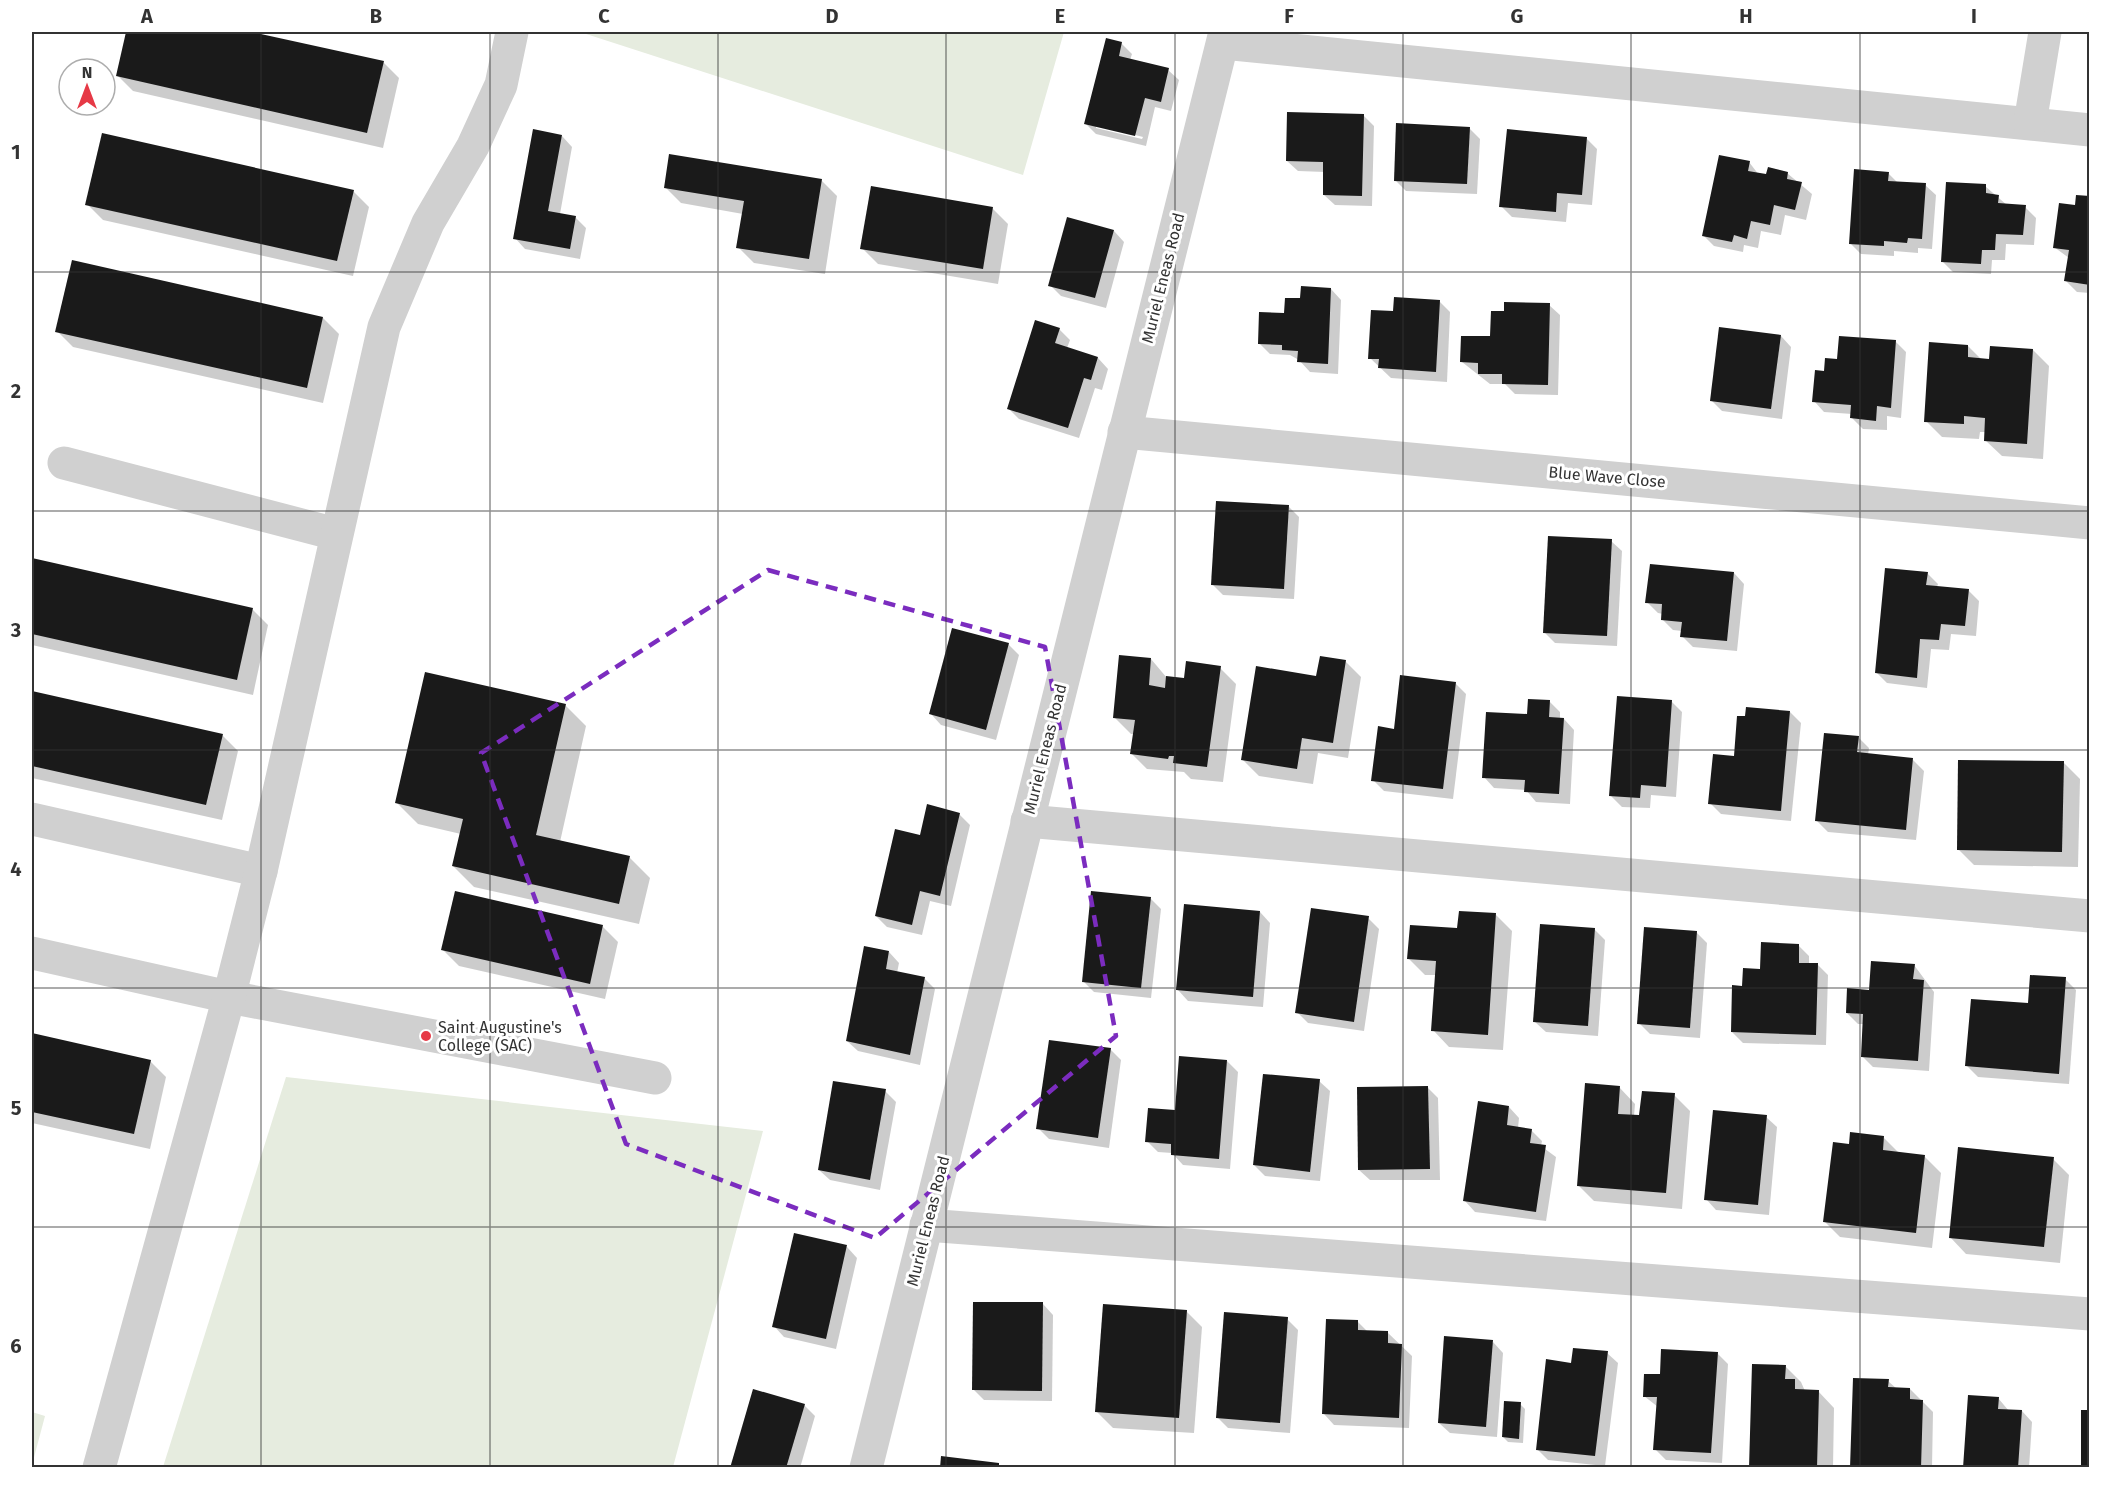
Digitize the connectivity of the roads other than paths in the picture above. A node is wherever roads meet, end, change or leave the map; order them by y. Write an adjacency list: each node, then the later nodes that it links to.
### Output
1 (512, 32): 9 (street)
2 (2045, 32): 4 (street)
3 (1224, 37): 4 (street); 6 (street, Muriel Eneas Road)
4 (2030, 123): 5 (street)
5 (2090, 130)
6 (1124, 432): 8 (street, Blue Wave Close); 11 (street, Muriel Eneas Road)
7 (64, 463): 9 (street)
8 (2090, 523)
9 (336, 534): 12 (street)
10 (32, 819): 12 (street)
11 (1027, 821): 13 (street); 17 (street, Muriel Eneas Road)
12 (261, 871): 15 (street)
13 (2090, 916)
14 (32, 953): 15 (street)
15 (229, 997): 16 (street); 19 (street)
16 (655, 1078)
17 (927, 1225): 18 (street); 20 (street, Muriel Eneas Road)
18 (2090, 1314)
19 (99, 1467)
20 (866, 1467)

